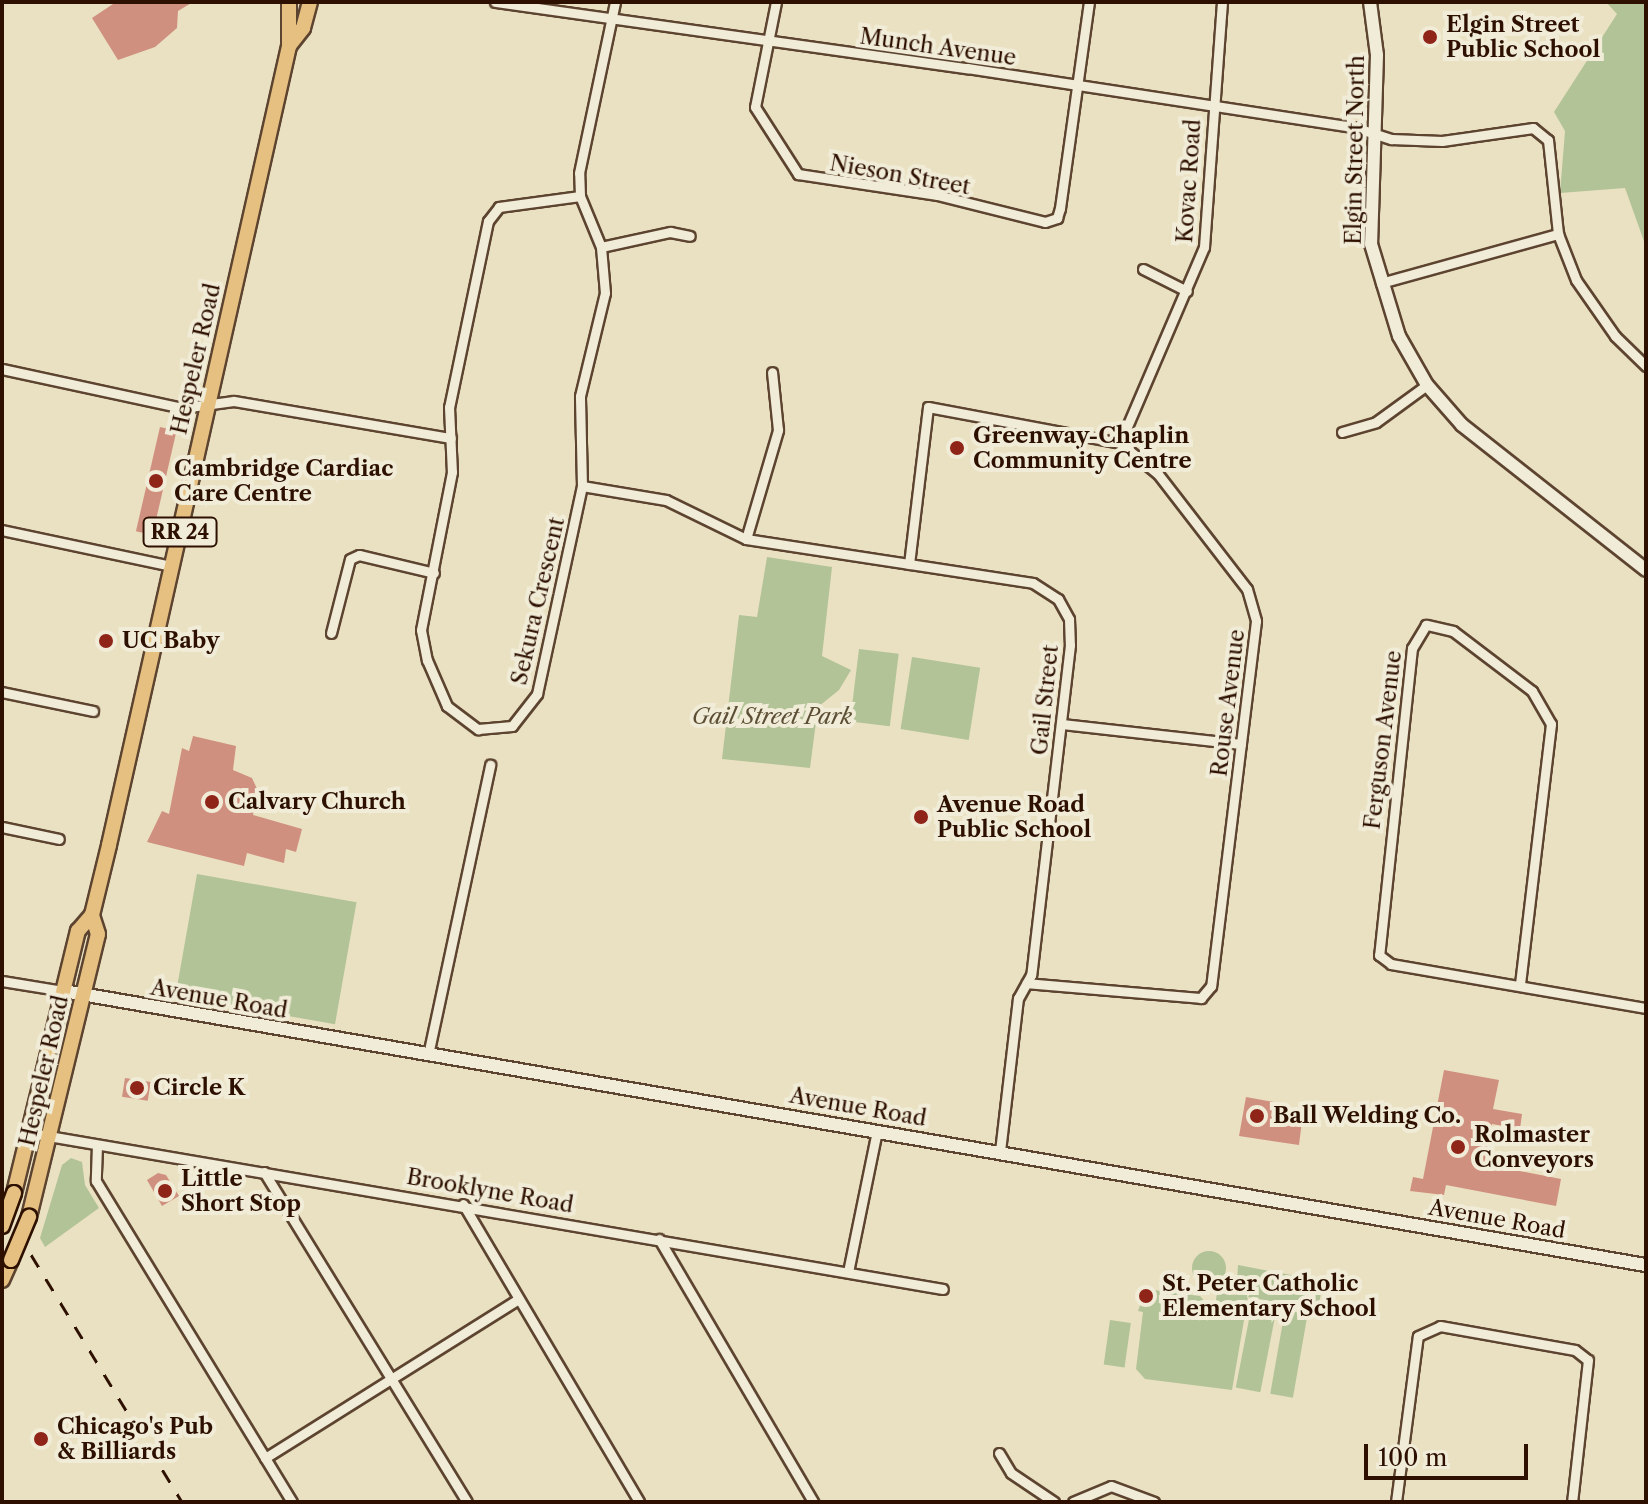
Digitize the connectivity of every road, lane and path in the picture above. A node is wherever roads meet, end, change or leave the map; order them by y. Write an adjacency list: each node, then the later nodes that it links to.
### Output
1 (289, 2): 11 (main road, Hespeler Road / RR 24)
2 (310, 2): 11 (main road, Hespeler Road / RR 24)
3 (495, 2): 9 (street, Munch Avenue)
4 (615, 2): 9 (street, Sekura Crescent)
5 (776, 2): 10 (street)
6 (1089, 2): 12 (street)
7 (1222, 2): 13 (street, Kovac Road)
8 (1370, 2): 14 (street, Elgin Street North)
9 (612, 20): 10 (street, Munch Avenue); 15 (street, Sekura Crescent)
10 (768, 41): 12 (street, Munch Avenue); 12 (street, Nieson Street)
11 (289, 46): 26 (main road, Hespeler Road / RR 24)
12 (1077, 87): 13 (street, Munch Avenue)
13 (1213, 106): 14 (street, Munch Avenue); 21 (street, Kovac Road)
14 (1373, 135): 16 (street, Munch Avenue); 20 (street, Elgin Street North)
15 (580, 196): 18 (street, Sekura Crescent); 28 (street, Sekura Crescent)
16 (1558, 234): 20 (street); 22 (street)
17 (690, 236): 18 (street)
18 (601, 247): 30 (street, Sekura Crescent)
19 (1143, 269): 21 (street)
20 (1381, 283): 25 (street, Elgin Street North)
21 (1187, 291): 29 (street, Kovac Road)
22 (1644, 360)
23 (2, 369): 26 (street)
24 (772, 372): 32 (street)
25 (1427, 385): 27 (street); 35 (street, Elgin Street North)
26 (209, 404): 28 (street); 34 (main road, Hespeler Road / RR 24)
27 (1342, 432)
28 (451, 438): 36 (street, Sekura Crescent)
29 (1120, 443): 33 (street, Rouse Avenue); 41 (street, Rouse Avenue)
30 (582, 486): 32 (street, Gail Street); 36 (street, Sekura Crescent)
31 (2, 530): 34 (street)
32 (746, 539): 33 (street, Gail Street)
33 (909, 564): 40 (street, Gail Street)
34 (172, 566): 45 (main road, Hespeler Road / RR 24)
35 (1646, 570)
36 (434, 573): 37 (street)
37 (331, 633)
38 (2, 692): 39 (street)
39 (93, 711)
40 (1062, 724): 41 (street); 47 (street, Gail Street)
41 (1241, 744): 47 (street, Rouse Avenue)
42 (490, 765): 52 (street)
43 (2, 827): 44 (street)
44 (59, 839)
45 (92, 915): 49 (main road, Hespeler Road / RR 24); 50 (main road, Hespeler Road / RR 24)
46 (2, 981): 49 (street)
47 (1027, 983): 57 (street, Gail Street)
48 (1520, 984): 48 (street, Ferguson Avenue); 51 (street, Ferguson Avenue)
49 (64, 991): 50 (street, Avenue Road); 54 (main road, Hespeler Road / RR 24)
50 (84, 996): 52 (street, Avenue Road); 55 (main road, Hespeler Road / RR 24)
51 (1646, 1008)
52 (428, 1055): 53 (street, Avenue Road)
53 (877, 1131): 57 (street, Avenue Road); 63 (street)
54 (31, 1133): 55 (street, Brooklyne Road); 60 (main road, Hespeler Road / RR 24, bridge)
55 (52, 1139): 56 (street, Brooklyne Road); 64 (main road, Hespeler Road / RR 24, bridge)
56 (97, 1145): 58 (street, Brooklyne Road); 69 (street)
57 (1000, 1152): 62 (street, Avenue Road)
58 (264, 1172): 59 (street, Brooklyne Road); 67 (street)
59 (463, 1204): 61 (street, Brooklyne Road); 66 (street)
60 (2, 1226)
61 (659, 1239): 63 (street, Brooklyne Road); 73 (street)
62 (1646, 1265)
63 (848, 1272): 65 (street, Brooklyne Road)
64 (2, 1280)
65 (943, 1289)
66 (518, 1299): 67 (street); 72 (street)
67 (391, 1377): 69 (street); 71 (street)
68 (999, 1453): 74 (street)
69 (265, 1458): 70 (street)
70 (292, 1502)
71 (467, 1502)
72 (639, 1502)
73 (813, 1502)
74 (1054, 1502)
75 (1073, 1502): 76 (street)
76 (1154, 1502)
77 (1396, 1502): 78 (street)
78 (1572, 1502)

